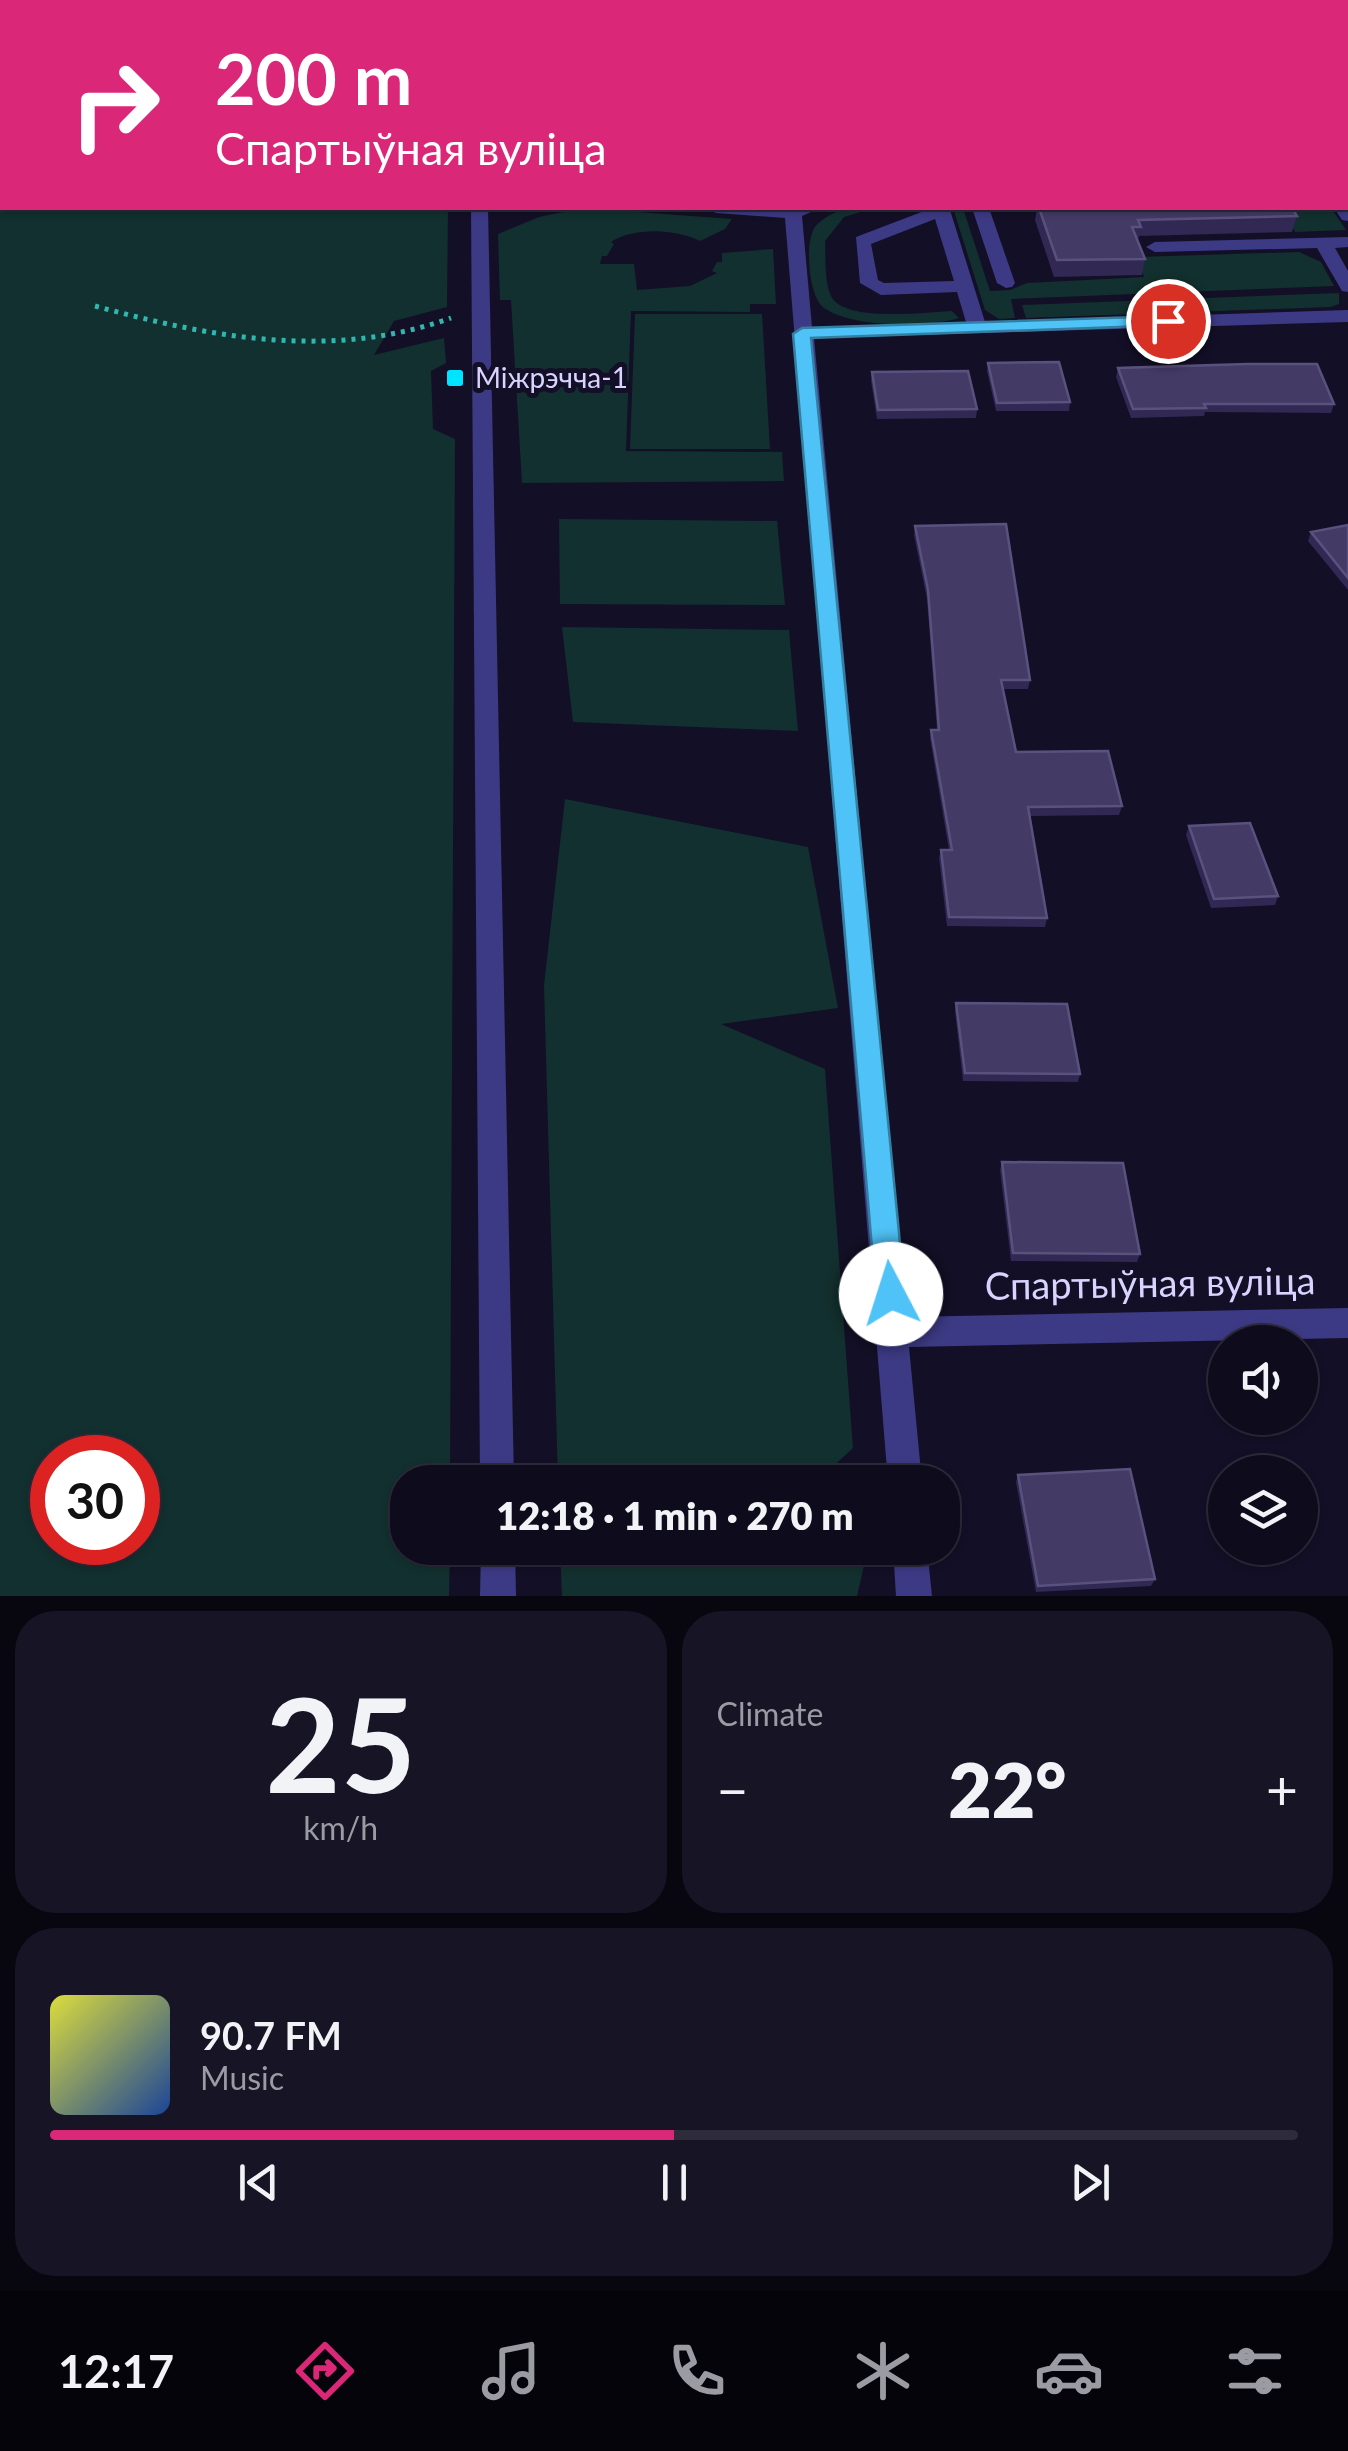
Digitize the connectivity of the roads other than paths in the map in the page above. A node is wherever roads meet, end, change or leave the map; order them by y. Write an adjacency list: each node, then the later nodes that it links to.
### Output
1 (479, 210): 17 (street)
2 (802, 210): 14 (street)
3 (939, 210): 10 (street)
4 (941, 210): 10 (street)
5 (981, 210): 9 (street)
6 (1323, 242): 7 (street); 8 (street); 11 (street)
7 (1348, 242)
8 (1155, 247)
9 (1006, 283)
10 (965, 286): 13 (street)
11 (1348, 287)
12 (1348, 316): 13 (street)
13 (977, 326): 14 (street)
14 (802, 334): 16 (street)
15 (1348, 1323): 16 (street, Спартыўная вуліца)
16 (894, 1332): 18 (street)
17 (497, 1465)
18 (905, 1465)
19 (498, 1565): 21 (street)
20 (911, 1565): 22 (street)
21 (498, 1596)
22 (914, 1596)

